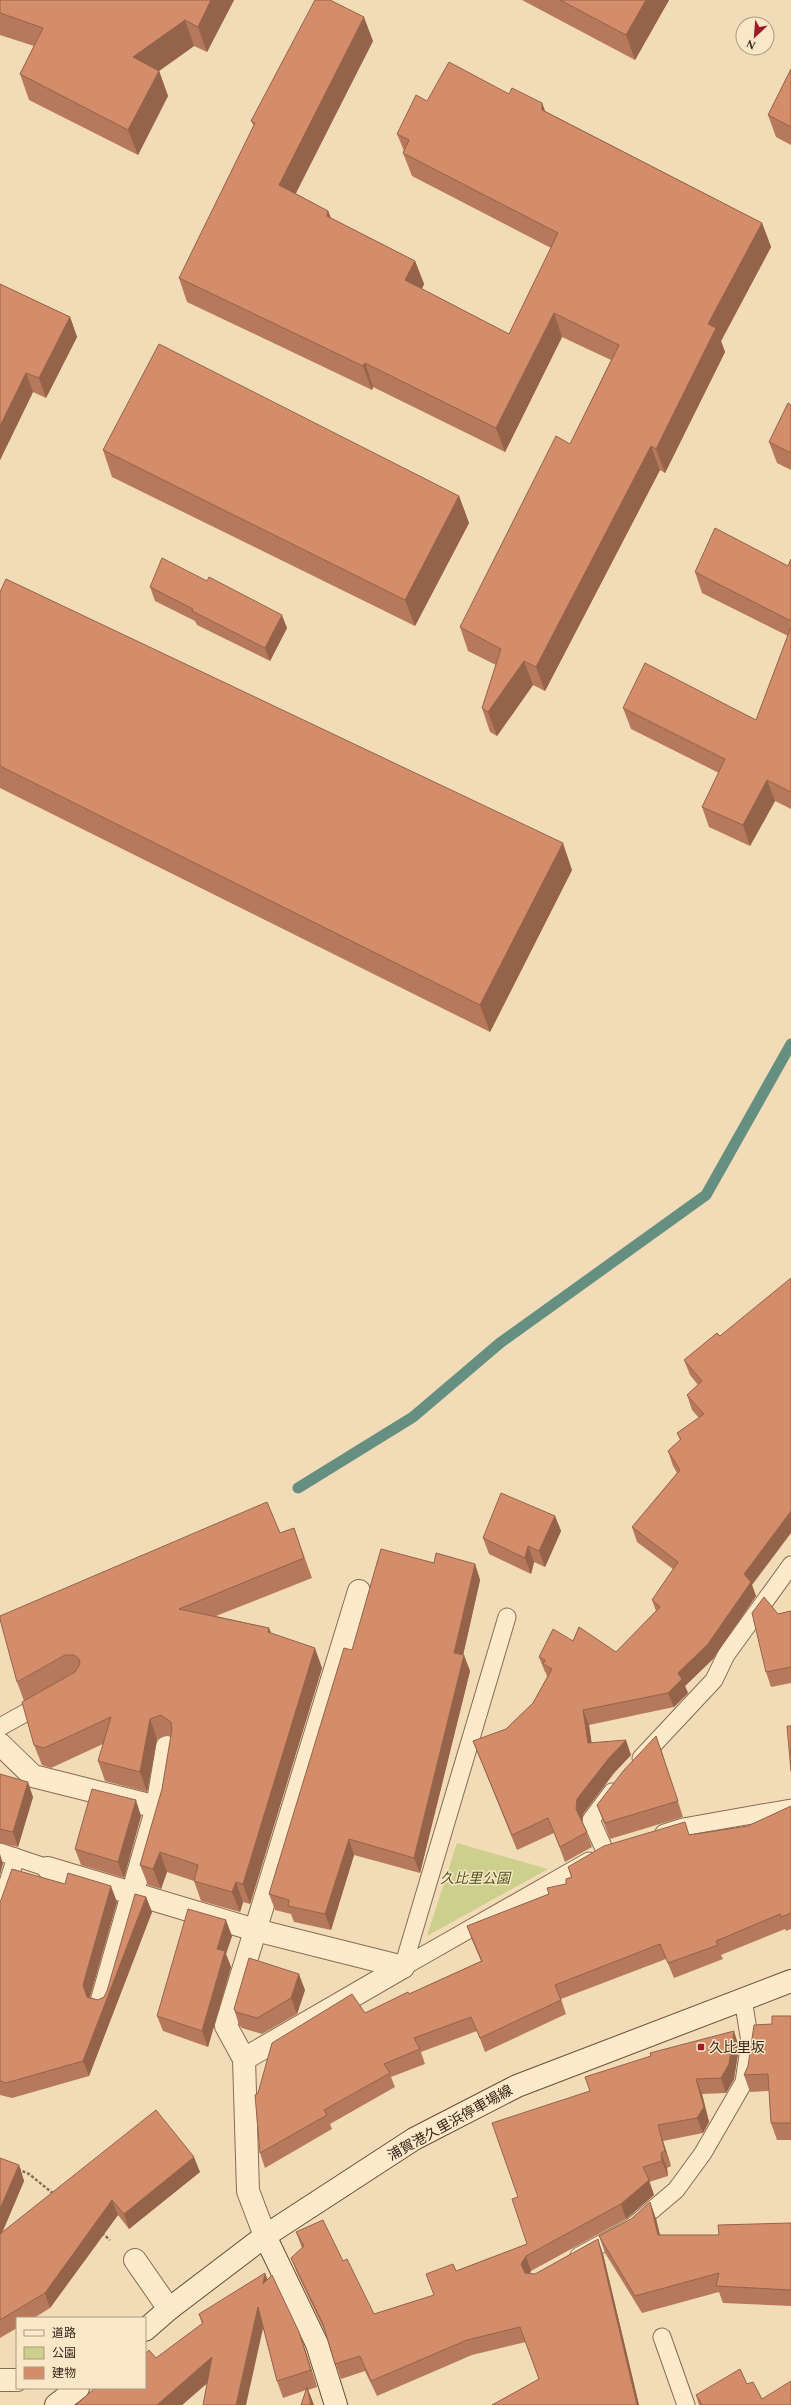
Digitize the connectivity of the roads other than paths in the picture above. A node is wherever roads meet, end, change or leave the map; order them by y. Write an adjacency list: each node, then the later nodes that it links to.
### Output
1 (791, 1565): 17 (lane)
2 (359, 1591): 16 (street)
3 (507, 1617): 17 (lane)
4 (56, 1696): 5 (lane)
5 (0, 1727)
6 (0, 1744): 8 (street)
7 (167, 1747): 8 (street)
8 (157, 1807): 14 (street)
9 (791, 1808): 10 (lane)
10 (648, 1838)
11 (0, 1852): 12 (lane)
12 (16, 1857): 13 (lane); 15 (lane)
13 (48, 1868): 14 (street)
14 (132, 1892): 16 (street); 20 (street)
15 (0, 1908)
16 (255, 1930): 17 (street); 21 (street)
17 (403, 1967): 21 (street)
18 (791, 1981): 19 (street, 浦賀港久里浜停車場線)
19 (743, 2000): 22 (street, 浦賀港久里浜停車場線); 24 (lane)
20 (101, 2002)
21 (244, 2059): 22 (street)
22 (265, 2236): 25 (street, 浦賀港久里浜停車場線); 32 (street)
23 (135, 2260): 25 (street)
24 (564, 2265)
25 (169, 2309): 26 (street, 浦賀港久里浜停車場線)
26 (146, 2329)
27 (662, 2337): 33 (lane)
28 (0, 2380): 29 (street)
29 (16, 2380)
30 (77, 2389): 31 (street)
31 (56, 2405)
32 (336, 2405)
33 (686, 2405)

